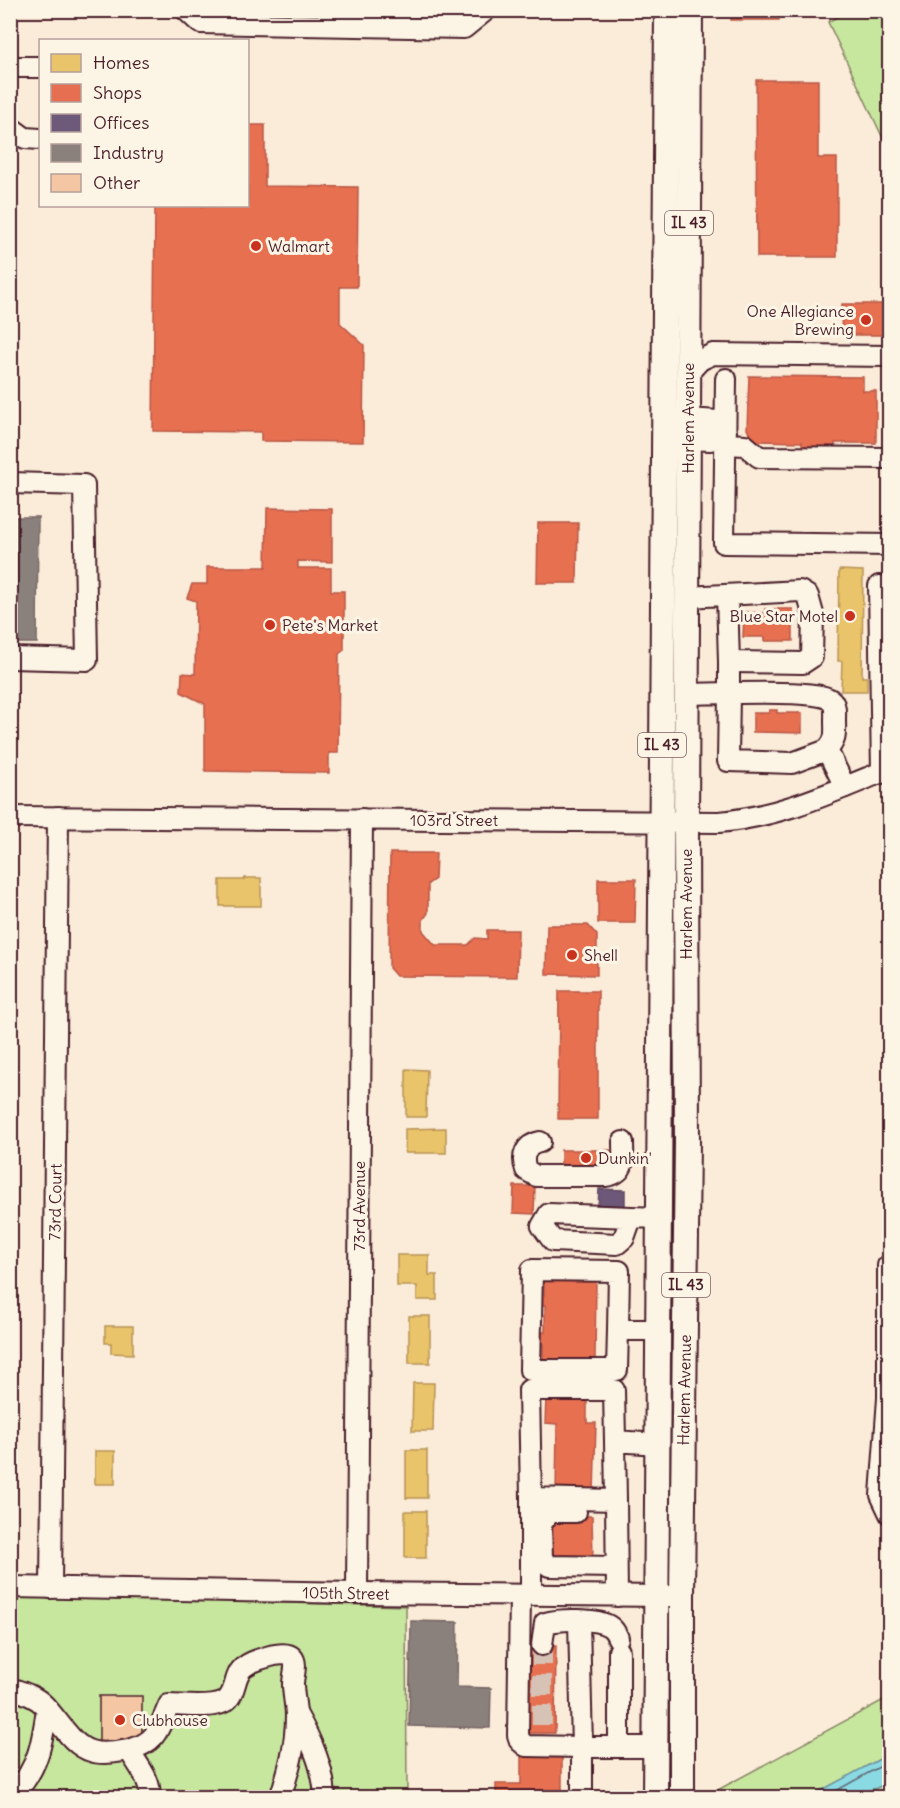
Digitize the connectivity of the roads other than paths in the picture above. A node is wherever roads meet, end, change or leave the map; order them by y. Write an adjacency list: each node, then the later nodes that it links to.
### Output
1 (186, 10): 2 (street)
2 (486, 10)
3 (667, 10): 34 (main road, Harlem Avenue / IL 43)
4 (690, 10): 9 (main road, Harlem Avenue / IL 43)
5 (10, 67): 6 (street)
6 (39, 67)
7 (10, 128): 8 (street)
8 (39, 139)
9 (688, 336): 10 (street); 12 (main road, Harlem Avenue / IL 43)
10 (713, 354): 11 (street); 12 (street)
11 (890, 356)
12 (688, 373): 14 (main road, Harlem Avenue / IL 43)
13 (726, 379): 15 (street)
14 (688, 429): 15 (street); 21 (main road, Harlem Avenue / IL 43)
15 (726, 438): 16 (street); 18 (street)
16 (890, 458)
17 (10, 483): 23 (street)
18 (890, 545)
19 (890, 587): 29 (street)
20 (727, 595): 21 (street); 22 (street); 24 (street)
21 (687, 597): 26 (main road, Harlem Avenue / IL 43)
22 (812, 657): 24 (street); 27 (street)
23 (10, 658)
24 (729, 662): 25 (street)
25 (729, 693): 26 (street); 27 (street); 28 (street)
26 (686, 694): 35 (main road, Harlem Avenue / IL 43)
27 (811, 694): 28 (street)
28 (827, 750): 30 (street)
29 (886, 772): 30 (street, 103rd Street)
30 (844, 787): 35 (street, 103rd Street)
31 (10, 817): 32 (street, 103rd Street)
32 (58, 817): 33 (street, 103rd Street); 51 (street, 73rd Court)
33 (362, 819): 34 (street, 103rd Street); 52 (street, 73rd Avenue)
34 (662, 822): 35 (street, 103rd Street); 39 (main road, Harlem Avenue / IL 43)
35 (686, 822): 56 (main road, Harlem Avenue / IL 43)
36 (540, 1142): 37 (street)
37 (623, 1142)
38 (632, 1218): 39 (street)
39 (659, 1218): 42 (main road, Harlem Avenue / IL 43)
40 (890, 1265): 43 (street)
41 (618, 1329): 41 (street); 42 (street)
42 (658, 1330): 45 (main road, Harlem Avenue / IL 43)
43 (889, 1398): 48 (street)
44 (615, 1441): 45 (street); 46 (street); 47 (street)
45 (658, 1443): 55 (main road, Harlem Avenue / IL 43)
46 (616, 1506): 47 (street); 49 (street)
47 (537, 1507): 49 (street); 53 (street)
48 (890, 1514)
49 (616, 1567): 54 (street)
50 (10, 1587): 51 (street, 105th Street)
51 (51, 1588): 52 (street, 105th Street)
52 (357, 1593): 53 (street, 105th Street)
53 (525, 1595): 54 (street, 105th Street); 62 (street)
54 (617, 1596): 55 (street, 105th Street)
55 (657, 1596): 56 (street, 105th Street); 64 (main road, Harlem Avenue / IL 43)
56 (682, 1596): 72 (main road, Harlem Avenue / IL 43)
57 (579, 1621): 58 (street); 62 (street); 63 (street)
58 (542, 1645)
59 (10, 1688): 60 (street)
60 (47, 1709): 65 (street); 66 (street)
61 (296, 1713): 65 (street); 68 (street); 69 (street)
62 (582, 1747): 63 (street); 70 (street)
63 (619, 1747): 64 (street)
64 (655, 1747): 71 (main road, Harlem Avenue / IL 43)
65 (129, 1750): 67 (street)
66 (15, 1793)
67 (149, 1797)
68 (280, 1797)
69 (325, 1797)
70 (582, 1797)
71 (655, 1797)
72 (682, 1797)

